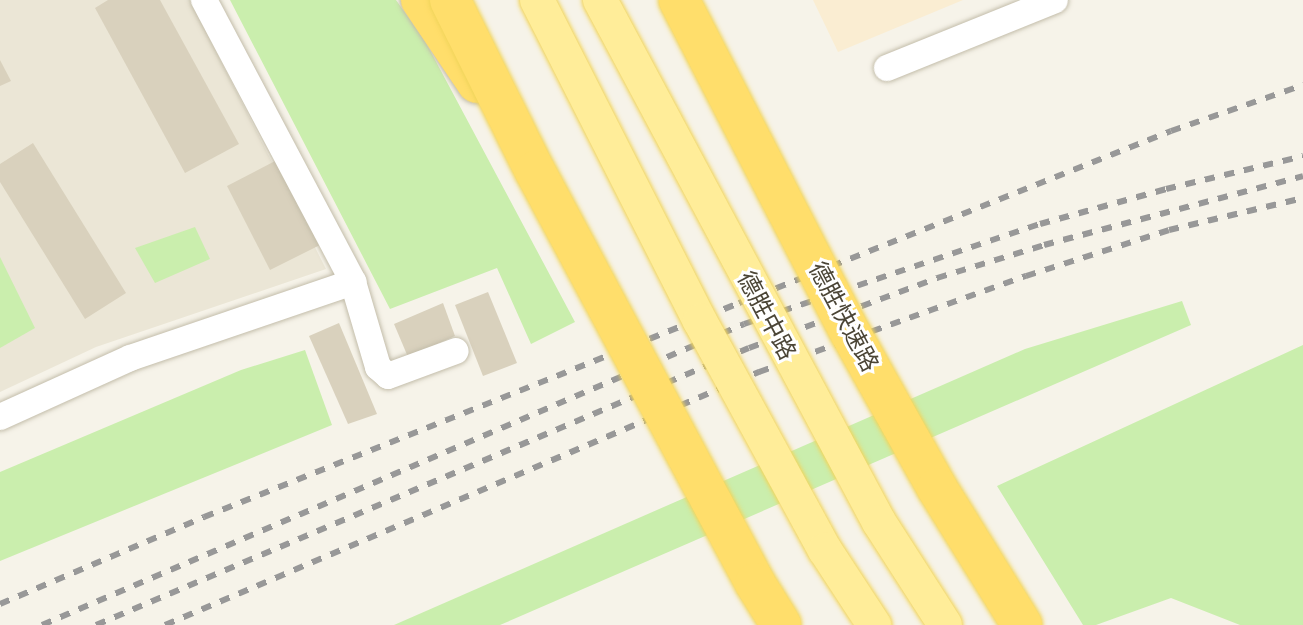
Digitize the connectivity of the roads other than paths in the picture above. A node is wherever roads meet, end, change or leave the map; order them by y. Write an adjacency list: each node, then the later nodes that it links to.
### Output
1 (204, 0): 10 (street)
2 (421, 0): 9 (highway, bridge)
3 (450, 0): 9 (highway, bridge)
4 (537, 0): 14 (main road, bridge)
5 (600, 0): 15 (main road, 德胜中路, bridge)
6 (679, 0): 16 (highway, 德胜快速路, bridge)
7 (1055, 0): 8 (street)
8 (887, 68)
9 (535, 171): 13 (highway, bridge)
10 (353, 282): 11 (street); 12 (street)
11 (456, 351)
12 (0, 417)
13 (781, 625)
14 (874, 625)
15 (945, 625)
16 (1022, 625)

